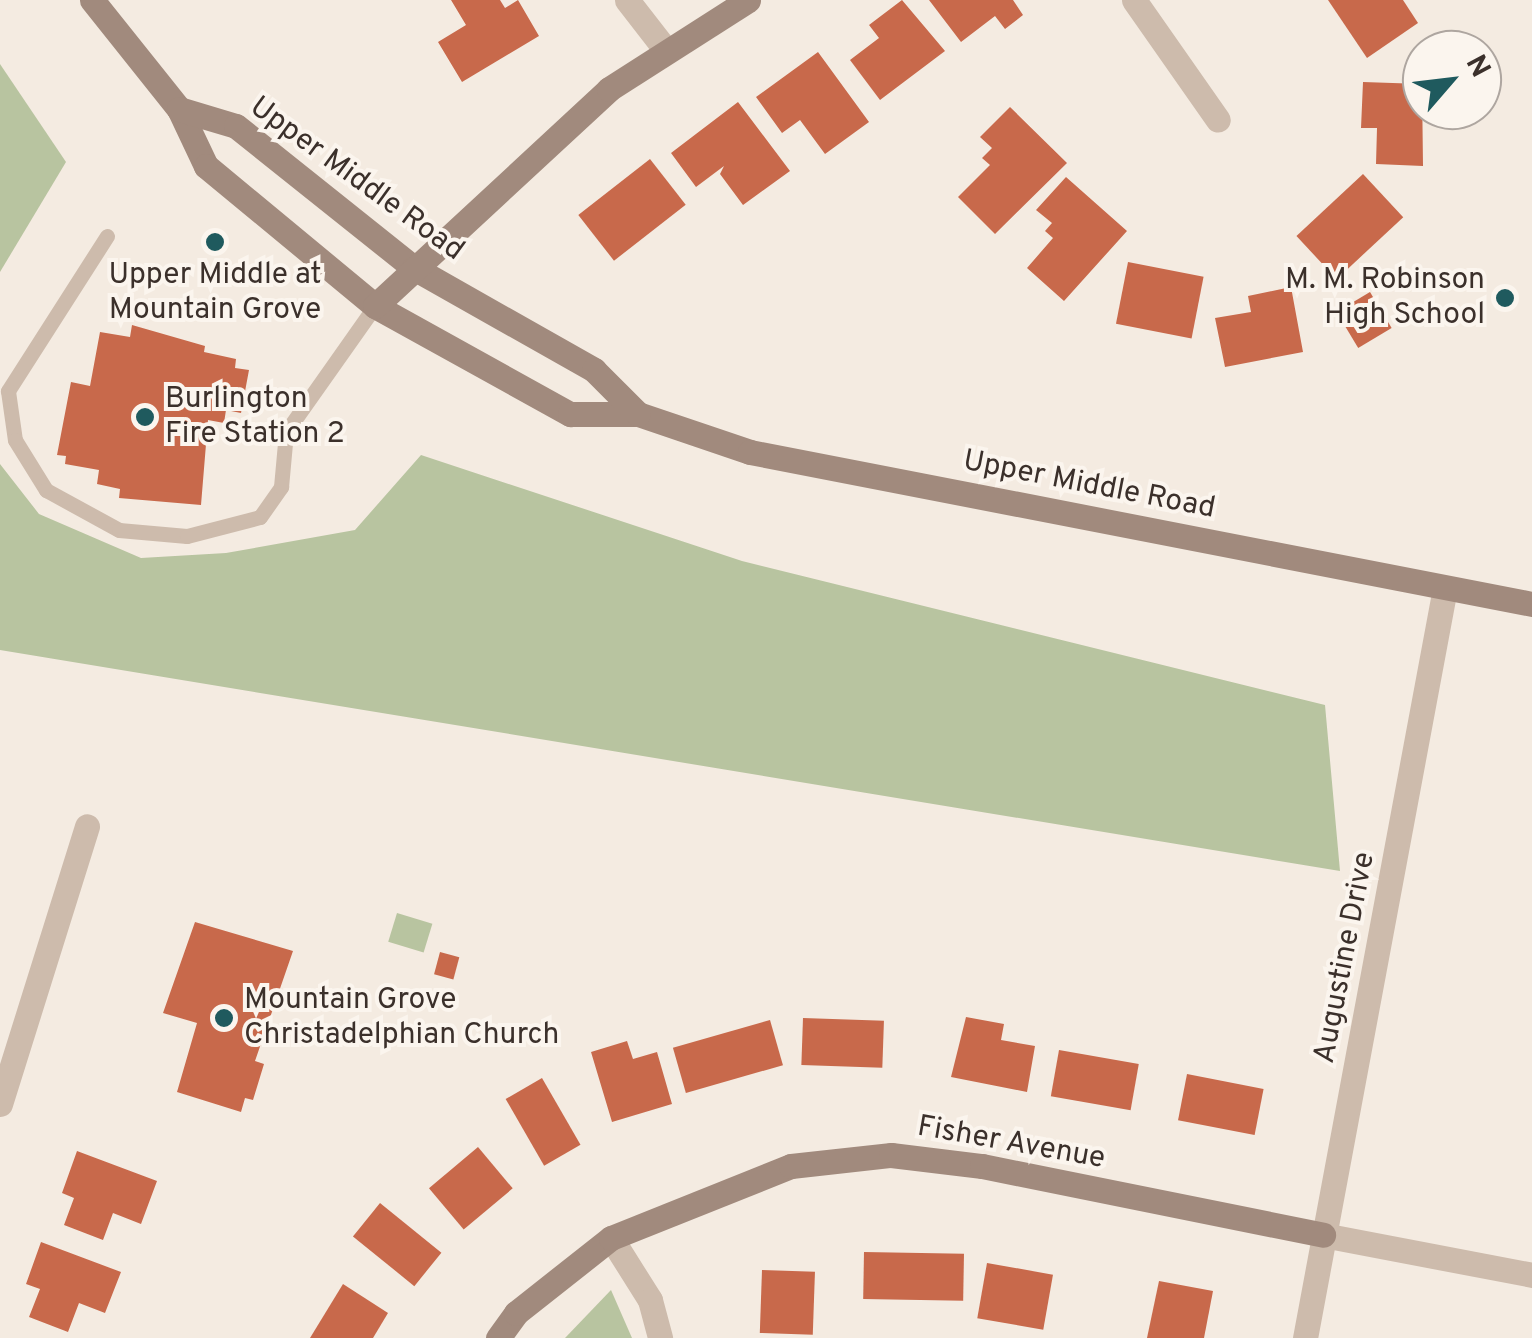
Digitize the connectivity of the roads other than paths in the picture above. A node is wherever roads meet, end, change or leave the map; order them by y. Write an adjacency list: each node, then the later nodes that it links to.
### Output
1 (92, 0): 6 (main road, Upper Middle Road)
2 (627, 0): 5 (street)
3 (748, 0): 5 (main road)
4 (1134, 0): 7 (street)
5 (665, 49): 9 (main road)
6 (178, 109): 9 (main road, Upper Middle Road); 10 (main road, Upper Middle Road)
7 (1218, 120)
8 (107, 236): 10 (lane)
9 (414, 268): 10 (main road); 11 (main road, Upper Middle Road)
10 (375, 306): 11 (main road, Upper Middle Road)
11 (638, 414): 12 (main road, Upper Middle Road)
12 (1445, 588): 13 (main road, Upper Middle Road); 16 (street, Augustine Drive)
13 (1532, 604)
14 (86, 826): 15 (street)
15 (0, 1104)
16 (1323, 1235): 17 (main road, Fisher Avenue); 18 (street); 21 (street, Augustine Drive)
17 (611, 1238): 19 (main road, Fisher Avenue); 20 (street)
18 (1532, 1275)
19 (498, 1338)
20 (660, 1338)
21 (1304, 1338)

